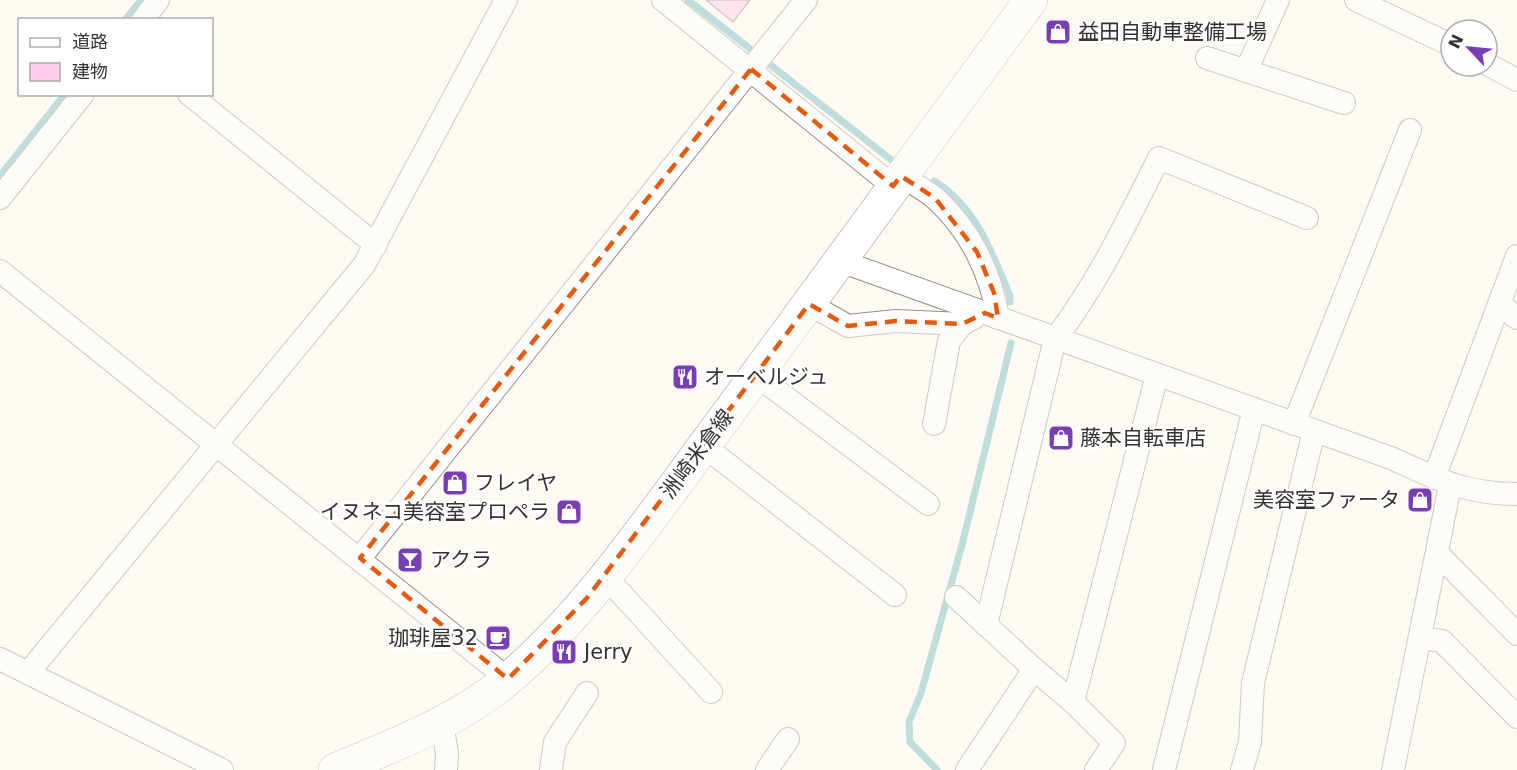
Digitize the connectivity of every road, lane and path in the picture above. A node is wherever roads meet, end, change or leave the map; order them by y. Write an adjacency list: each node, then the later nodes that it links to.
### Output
1 (158, 0): 8 (street)
2 (506, 0): 22 (street)
3 (663, 0): 11 (street)
4 (806, 0): 11 (street)
5 (1031, 0): 19 (main road, 洲崎米倉線)
6 (1278, 0): 13 (street)
7 (1356, 0): 9 (street)
8 (144, 18)
9 (1439, 39)
10 (1207, 58): 13 (street)
11 (757, 61): 19 (street); 43 (street)
12 (1499, 70): 14 (street)
13 (1246, 71): 17 (street)
14 (1517, 80)
15 (81, 96): 20 (street)
16 (191, 96): 22 (street)
17 (1344, 103)
18 (1410, 130): 36 (street)
19 (897, 181): 24 (main road, 洲崎米倉線); 28 (street)
20 (0, 198)
21 (1307, 218): 31 (street)
22 (376, 245): 38 (street)
23 (1517, 256): 27 (street)
24 (840, 261): 26 (main road, 洲崎米倉線); 28 (street)
25 (0, 271): 38 (street)
26 (808, 304): 30 (street); 32 (main road, 洲崎米倉線)
27 (1499, 304): 29 (street); 39 (street)
28 (991, 316): 30 (street); 31 (street)
29 (1517, 318)
30 (962, 324): 35 (street)
31 (1055, 339): 33 (street); 47 (street)
32 (756, 375): 37 (main road, 洲崎米倉線); 41 (street)
33 (1157, 375): 34 (street); 56 (street)
34 (1254, 410): 36 (street); 67 (street)
35 (934, 424)
36 (1304, 427): 39 (street); 68 (street)
37 (704, 446): 44 (main road, 洲崎米倉線); 45 (street)
38 (216, 447): 43 (street); 52 (street)
39 (1442, 482): 40 (street); 42 (street)
40 (1517, 494)
41 (928, 504)
42 (1437, 553): 48 (street); 49 (street)
43 (360, 558): 53 (street)
44 (605, 576): 53 (main road, 洲崎米倉線); 54 (street)
45 (895, 595)
46 (956, 597): 47 (street)
47 (986, 625): 51 (street)
48 (1517, 634)
49 (1420, 638): 57 (street); 69 (street)
50 (0, 658): 52 (street)
51 (1034, 669): 56 (street); 65 (street)
52 (28, 673): 60 (street)
53 (508, 679): 58 (main road, 洲崎米倉線)
54 (711, 692)
55 (587, 693): 63 (street)
56 (1073, 702): 66 (street)
57 (1517, 717)
58 (442, 724): 61 (main road, 洲崎米倉線); 62 (street)
59 (788, 739): 64 (street)
60 (222, 770)
61 (335, 770)
62 (446, 770)
63 (551, 770)
64 (767, 770)
65 (967, 770)
66 (1096, 770)
67 (1164, 770)
68 (1242, 770)
69 (1393, 770)

